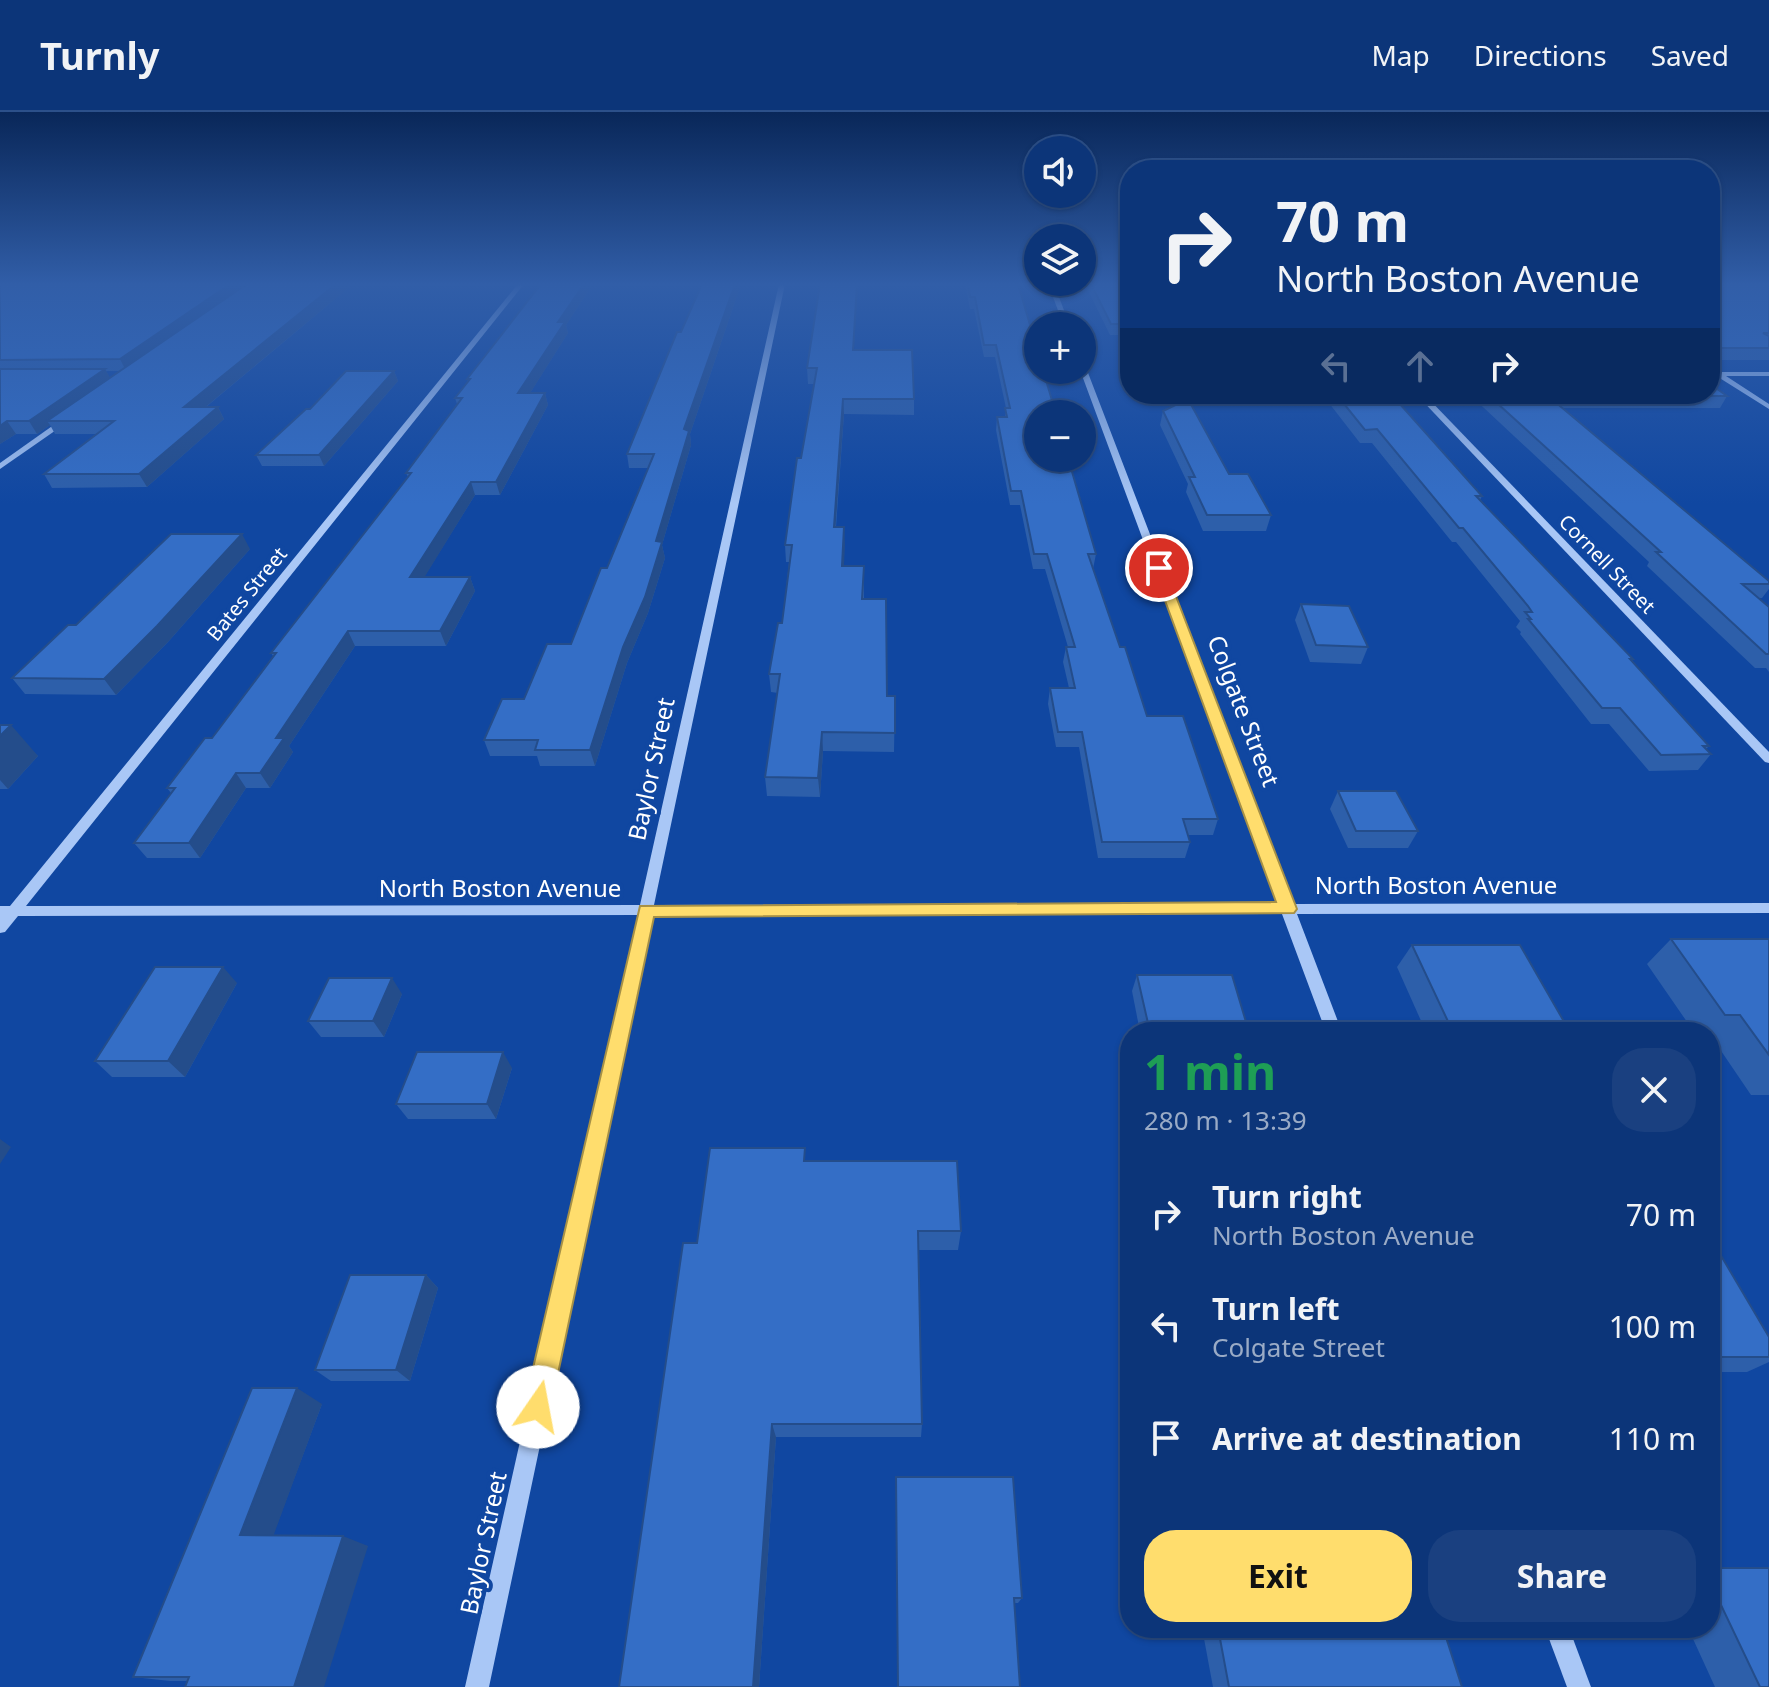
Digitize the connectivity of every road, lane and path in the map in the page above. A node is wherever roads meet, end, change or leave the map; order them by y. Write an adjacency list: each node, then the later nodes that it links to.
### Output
1 (461, 358): 15 (street, Bates Street)
2 (766, 358): 14 (street, Baylor Street)
3 (1720, 372): 4 (street)
4 (1769, 374)
5 (1720, 376): 8 (street)
6 (1089, 384): 13 (street, Colgate Street)
7 (1430, 404): 11 (street, Cornell Street)
8 (1769, 407)
9 (77, 412): 10 (street)
10 (0, 467)
11 (1769, 759)
12 (1769, 908): 13 (street, North Boston Avenue)
13 (1288, 909): 14 (street, North Boston Avenue); 17 (street, Colgate Street)
14 (646, 910): 15 (street, North Boston Avenue); 19 (street, Baylor Street)
15 (7, 911): 16 (street, Bates Street)
16 (0, 928)
17 (1330, 1022)
18 (1561, 1638): 20 (street)
19 (477, 1687)
20 (1579, 1687)

